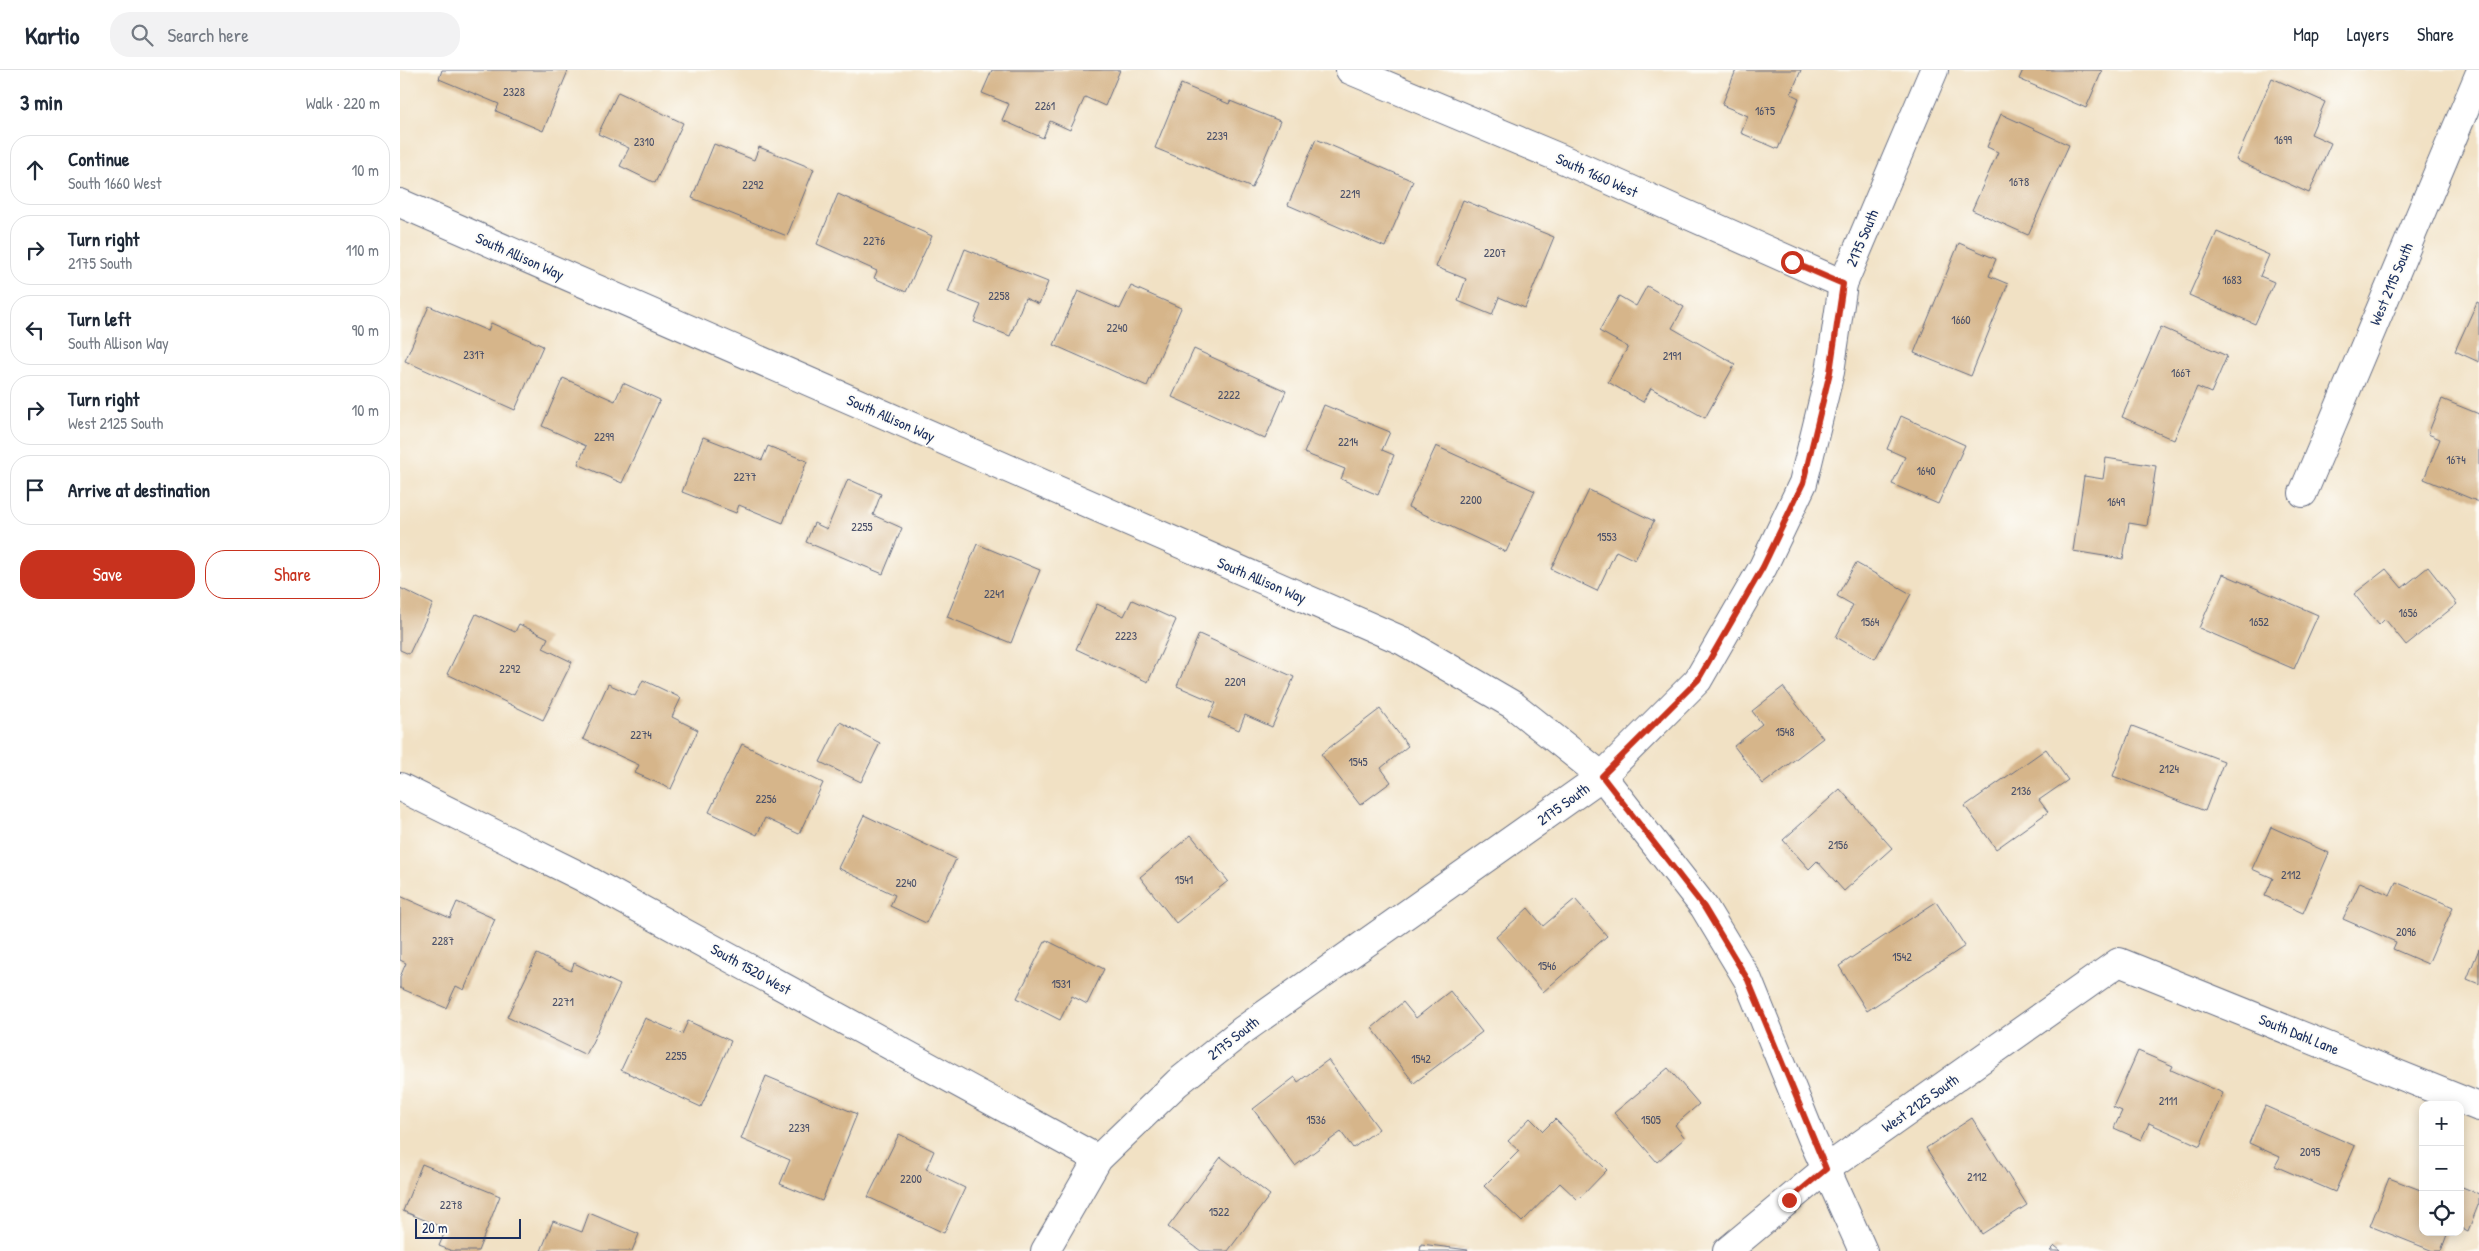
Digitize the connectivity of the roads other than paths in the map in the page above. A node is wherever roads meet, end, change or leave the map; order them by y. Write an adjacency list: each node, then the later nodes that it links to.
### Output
1 (1350, 70): 5 (street, South 1660 West)
2 (1934, 70): 5 (street, 2175 South)
3 (2479, 76): 6 (street, West 2115 South)
4 (400, 204): 7 (street, South Allison Way)
5 (1843, 284): 7 (street, 2175 South)
6 (2303, 493)
7 (1602, 776): 11 (street, 2175 South); 12 (street, South Allison Way)
8 (400, 787): 11 (street, South 1520 West)
9 (2119, 962): 10 (street, South Dahl Lane); 12 (street, West 2125 South)
10 (2479, 1106)
11 (1098, 1158): 13 (street, 2175 South)
12 (1826, 1169): 14 (street, West 2125 South); 15 (street, South Allison Way)
13 (1044, 1251)
14 (1727, 1251)
15 (1863, 1251)

